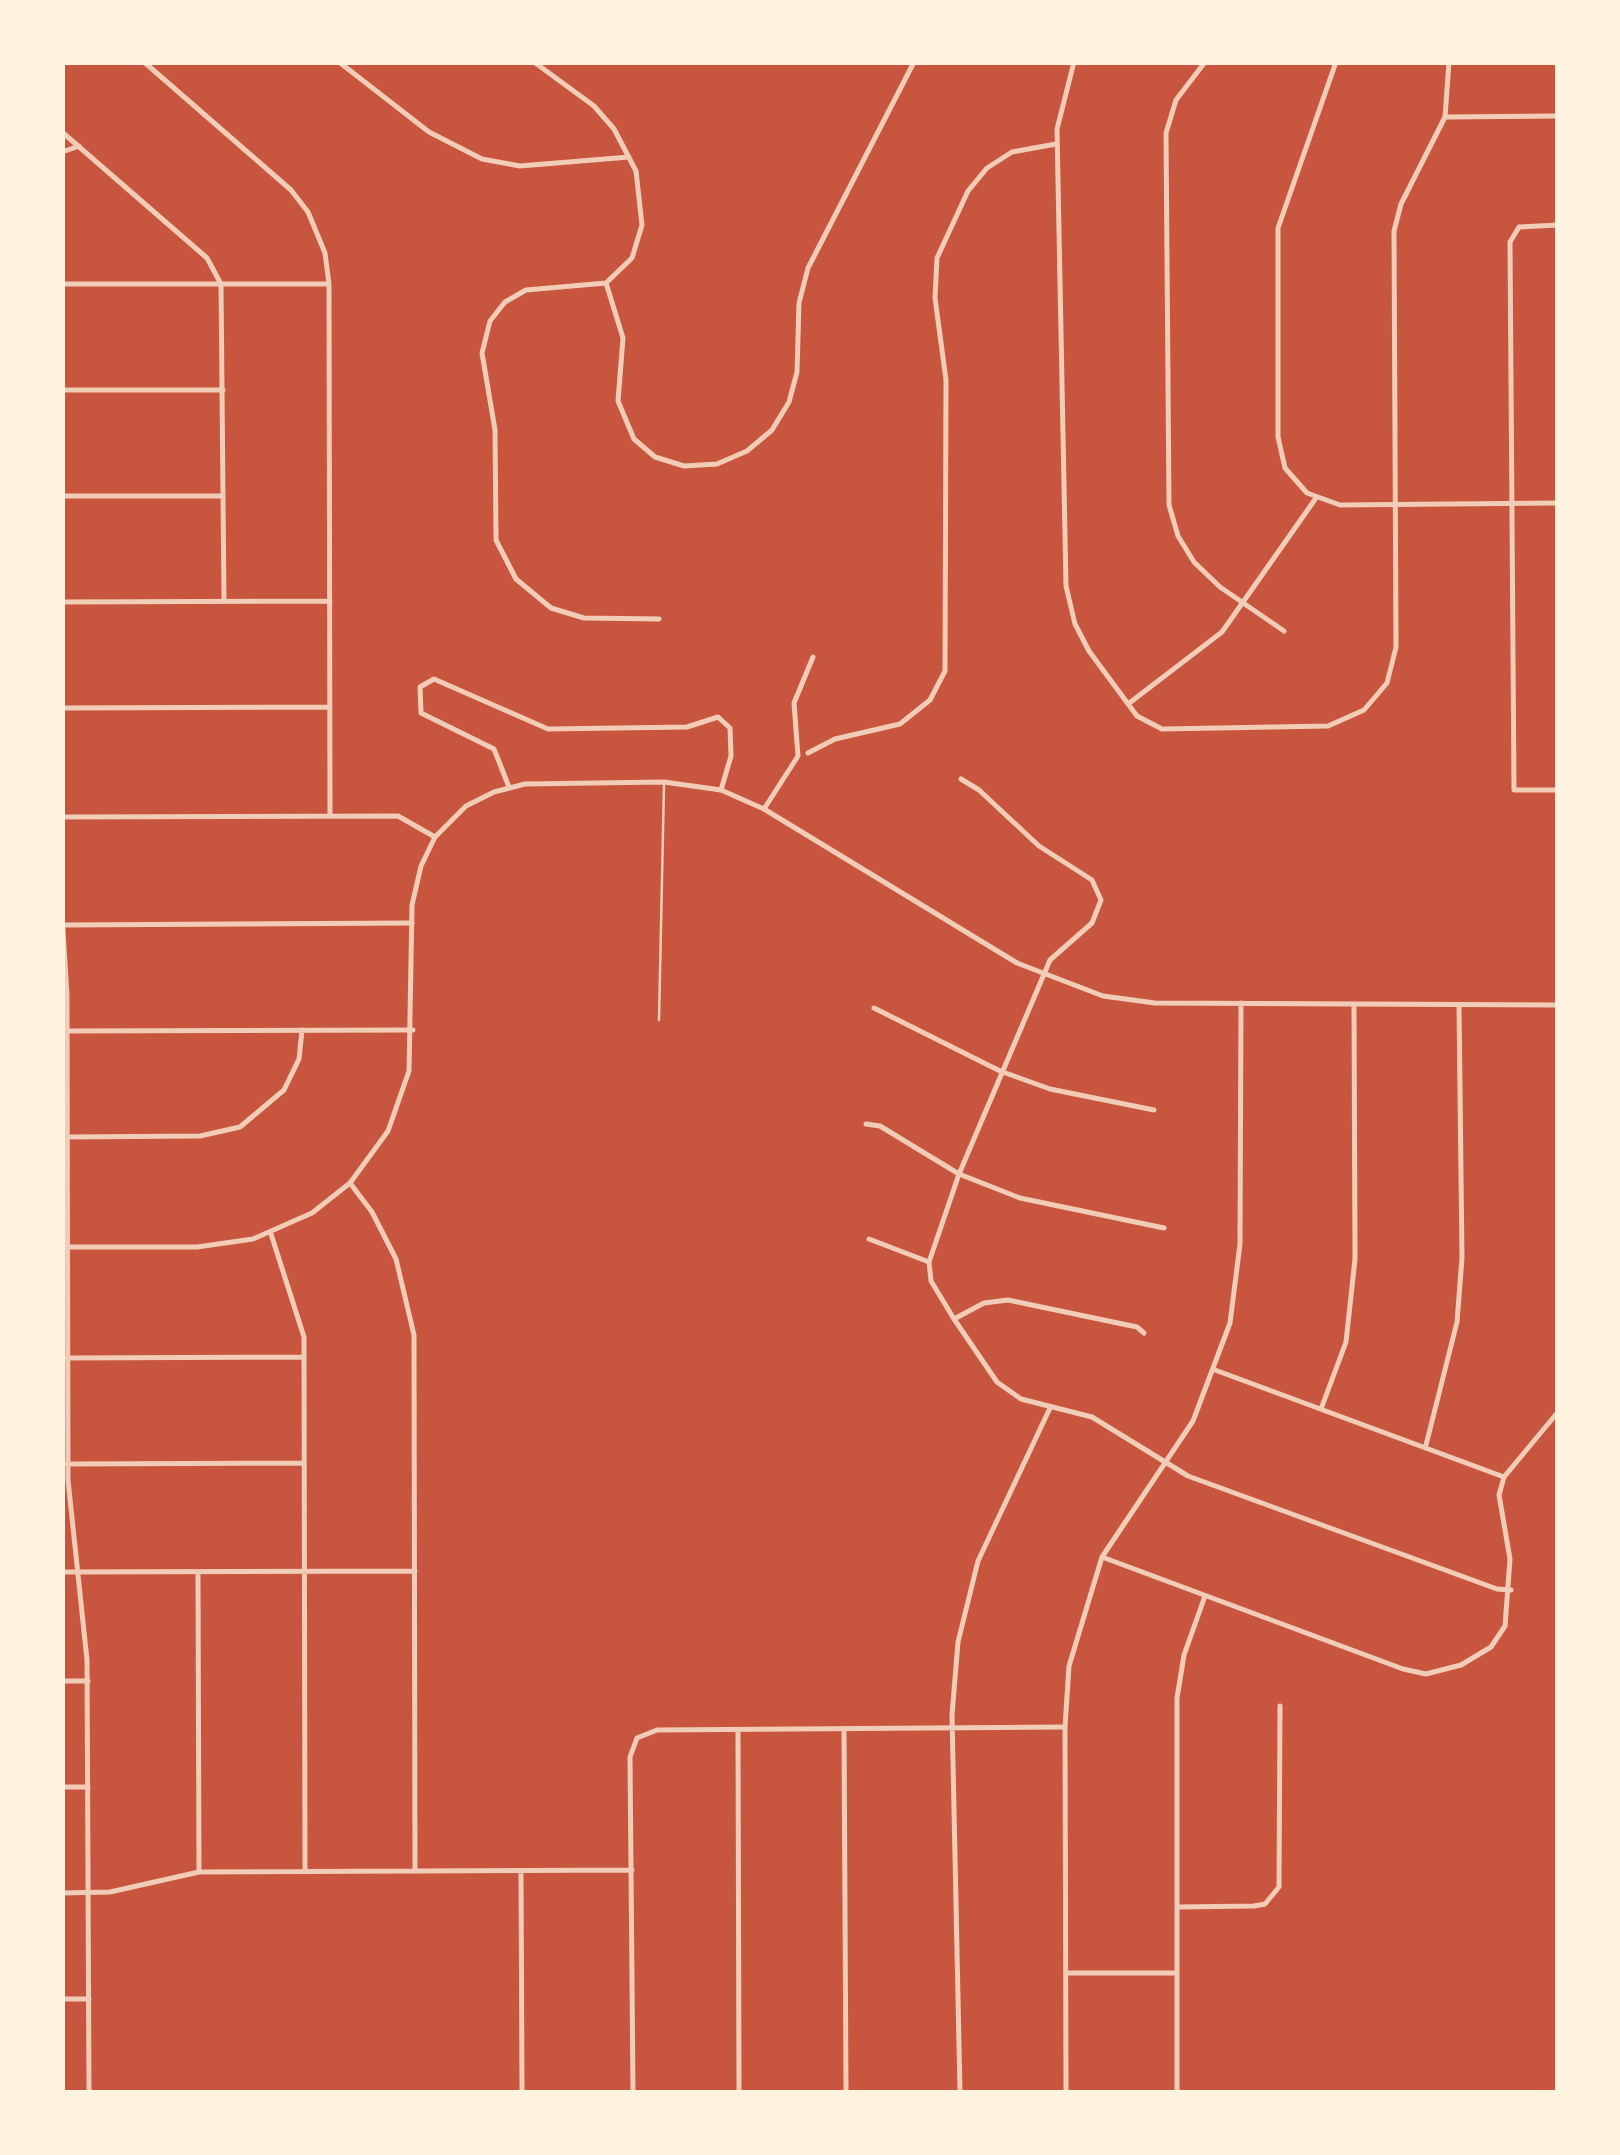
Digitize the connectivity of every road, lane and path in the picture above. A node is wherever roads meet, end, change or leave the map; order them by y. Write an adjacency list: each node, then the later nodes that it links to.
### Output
1 (144, 62): 20 (street)
2 (339, 62): 15 (street)
3 (534, 62): 15 (street)
4 (914, 62): 17 (street)
5 (1074, 62): 12 (street)
6 (1205, 62): 32 (street)
7 (1336, 62): 25 (street)
8 (1448, 62): 10 (street)
9 (1558, 116): 10 (street)
10 (1445, 117): 28 (street)
11 (62, 132): 13 (street)
12 (1058, 144): 36 (street); 39 (street)
13 (79, 146): 14 (street); 19 (street)
14 (62, 152)
15 (630, 157): 17 (street)
16 (1558, 225): 26 (street)
17 (606, 283): 33 (street)
18 (62, 284): 19 (street)
19 (221, 284): 20 (street); 22 (street)
20 (329, 284): 30 (street)
21 (62, 390): 22 (street)
22 (223, 390): 24 (street)
23 (62, 496): 24 (street)
24 (223, 496): 29 (street)
25 (1316, 498): 28 (street); 32 (street)
26 (1512, 504): 27 (street); 28 (street); 44 (street)
27 (1558, 504)
28 (1396, 505): 36 (street)
29 (224, 601): 30 (street); 31 (street)
30 (330, 601): 37 (street)
31 (62, 602)
32 (1244, 604): 34 (street); 36 (street)
33 (659, 619)
34 (1284, 631)
35 (813, 656): 45 (street)
36 (1128, 704)
37 (330, 707): 38 (street); 46 (street)
38 (62, 708)
39 (808, 753)
40 (961, 780): 52 (street)
41 (664, 782): 42 (street); 43 (street); 58 (lane)
42 (509, 787): 43 (street); 48 (street)
43 (721, 790): 45 (street)
44 (1558, 790)
45 (764, 809): 52 (street)
46 (330, 815): 47 (street); 48 (street)
47 (62, 817)
48 (435, 838): 50 (street)
49 (62, 914): 51 (street)
50 (412, 924): 51 (street); 60 (street)
51 (64, 925): 61 (street)
52 (1042, 975): 53 (street); 62 (street)
53 (1241, 1002): 54 (street); 77 (street)
54 (1354, 1004): 55 (street); 79 (street)
55 (1459, 1005): 56 (street); 81 (street)
56 (1558, 1005)
57 (874, 1008): 62 (street)
58 (659, 1020)
59 (302, 1030): 60 (street); 61 (street); 65 (street)
60 (413, 1030): 67 (street)
61 (66, 1031): 65 (street)
62 (1000, 1071): 63 (street); 66 (street)
63 (1154, 1110)
64 (866, 1124): 66 (street)
65 (66, 1137): 71 (street)
66 (960, 1174): 68 (street); 72 (street)
67 (350, 1183): 69 (street); 91 (street)
68 (1164, 1228)
69 (271, 1234): 71 (street); 75 (street)
70 (869, 1239): 72 (street)
71 (65, 1247): 76 (street)
72 (929, 1262): 73 (street)
73 (954, 1319): 74 (street); 78 (street)
74 (1144, 1334)
75 (304, 1357): 76 (street); 82 (street)
76 (67, 1358): 83 (street)
77 (1216, 1370): 79 (street); 84 (street)
78 (1050, 1408): 84 (street); 98 (street)
79 (1321, 1409): 81 (street)
80 (1558, 1412): 85 (street)
81 (1426, 1445): 85 (street)
82 (304, 1463): 83 (street); 90 (street)
83 (68, 1464): 88 (street)
84 (1165, 1466): 86 (street); 92 (street)
85 (1504, 1477): 92 (street)
86 (1102, 1557): 93 (street); 97 (street)
87 (62, 1572): 88 (street)
88 (78, 1572): 89 (street); 95 (street)
89 (198, 1572): 90 (street); 106 (street)
90 (304, 1572): 91 (street); 107 (street)
91 (416, 1572): 105 (street)
92 (1510, 1590): 93 (street)
93 (1204, 1596): 110 (street)
94 (62, 1680): 95 (street)
95 (88, 1680): 102 (street)
96 (1280, 1706): 110 (street)
97 (1065, 1726): 98 (street); 112 (street)
98 (952, 1728): 99 (street); 120 (street)
99 (844, 1729): 100 (street); 119 (street)
100 (738, 1730): 104 (street); 118 (street)
101 (62, 1787): 102 (street)
102 (88, 1787): 109 (street)
103 (521, 1870): 104 (street); 105 (street); 116 (street)
104 (632, 1870): 117 (street)
105 (415, 1871): 107 (street)
106 (198, 1872): 107 (street); 109 (street)
107 (305, 1872)
108 (62, 1893): 109 (street)
109 (88, 1893): 114 (street)
110 (1176, 1907): 111 (street)
111 (1176, 1973): 112 (street); 122 (street)
112 (1066, 1974): 121 (street)
113 (62, 1999): 114 (street)
114 (89, 1999): 115 (street)
115 (89, 2092)
116 (522, 2092)
117 (633, 2092)
118 (739, 2092)
119 (846, 2092)
120 (960, 2092)
121 (1066, 2092)
122 (1177, 2092)

